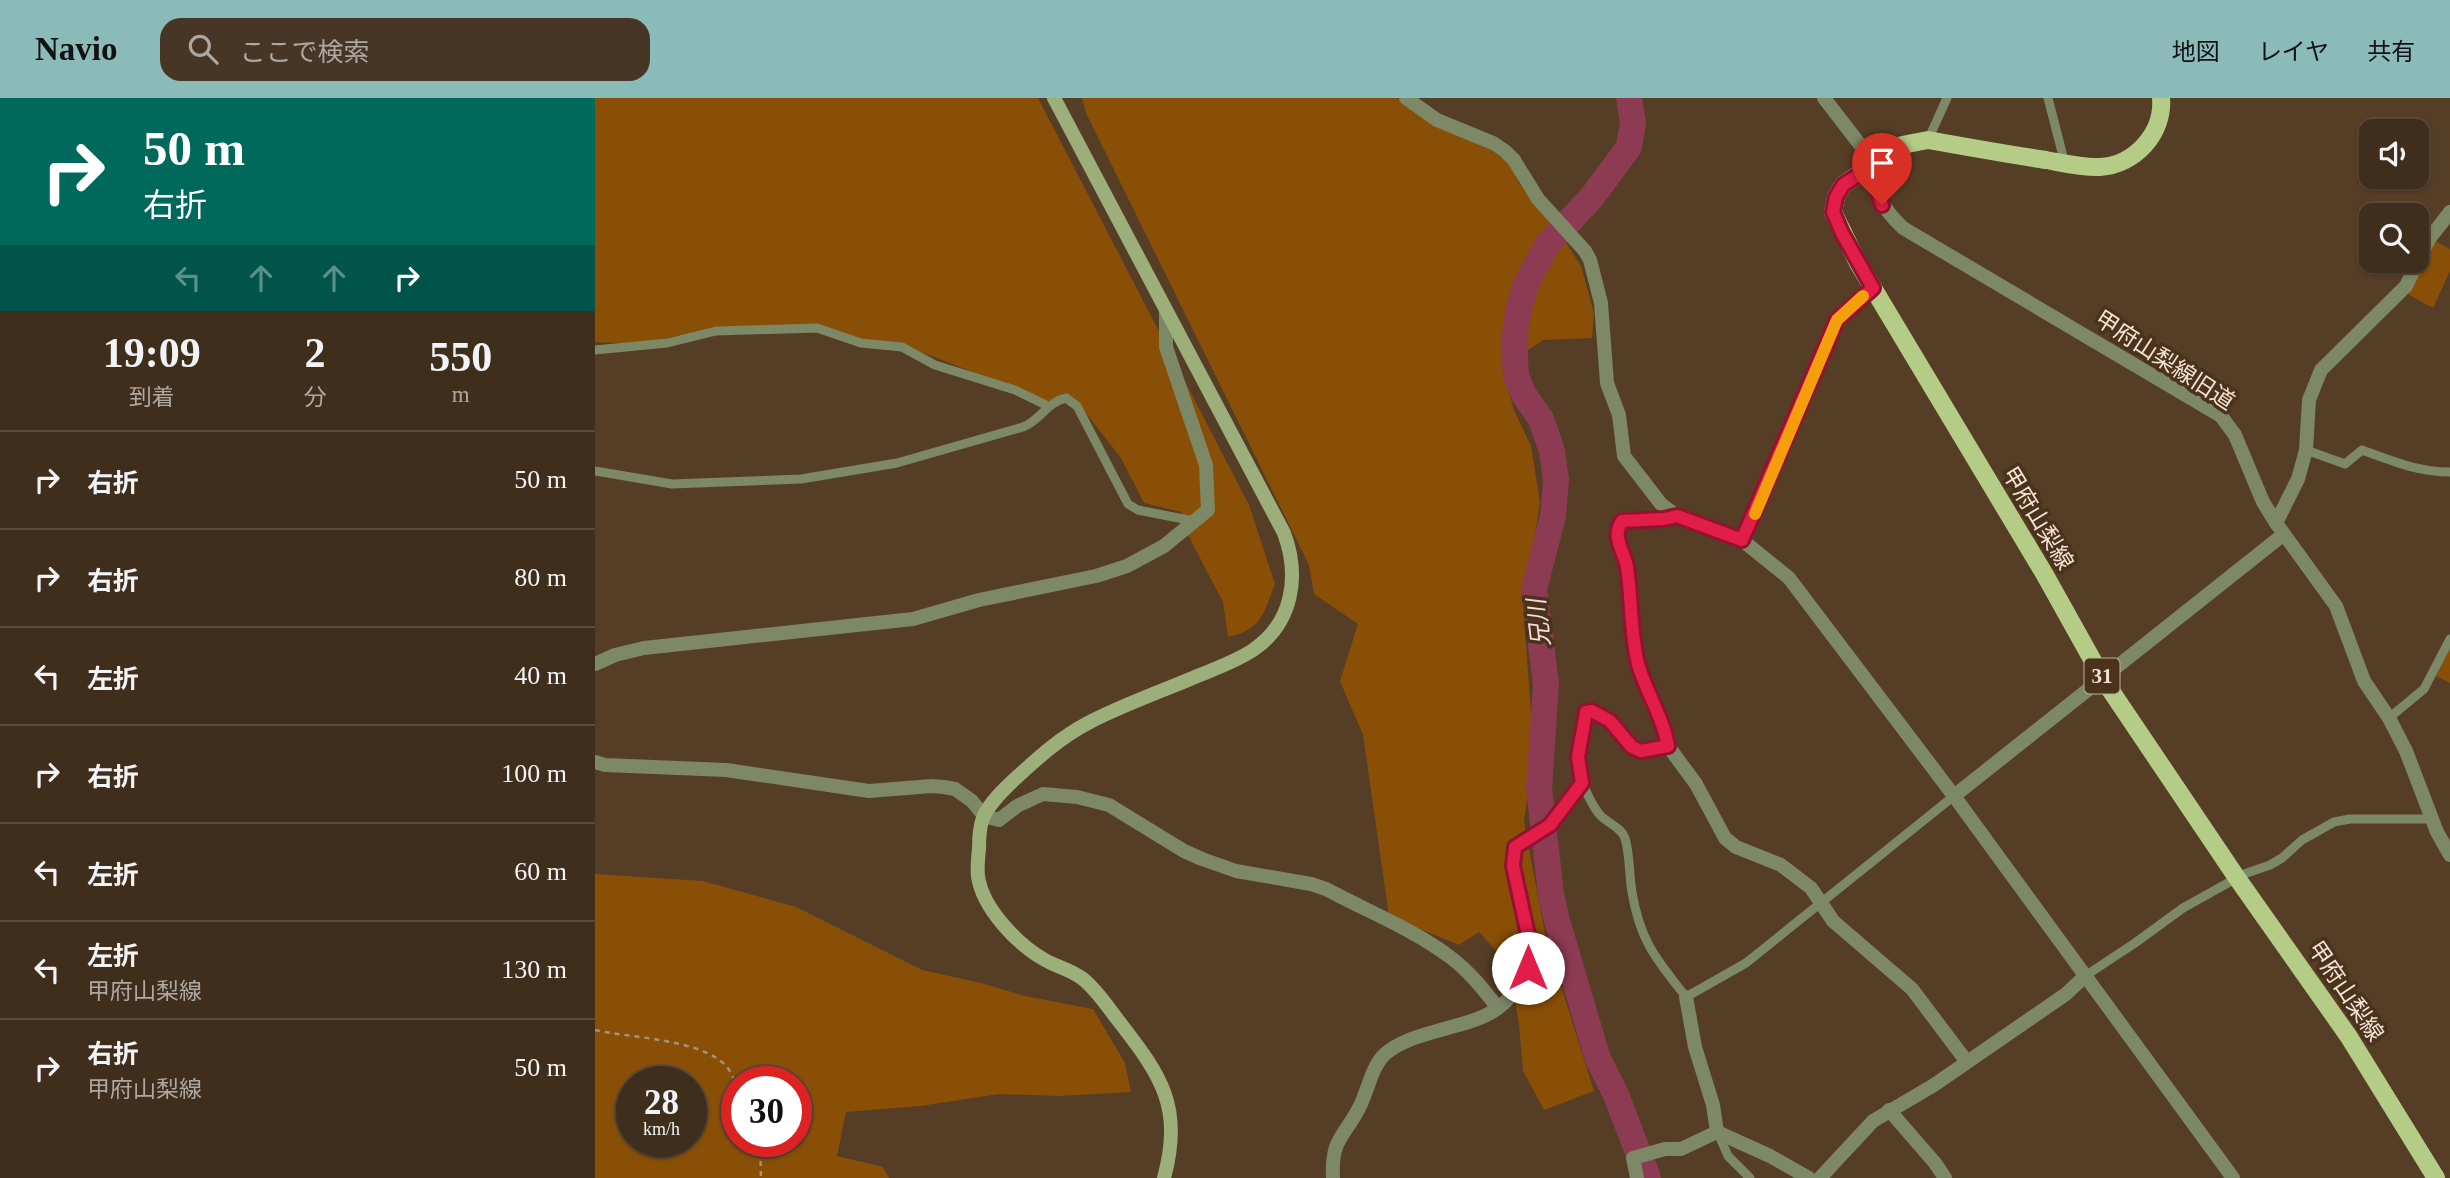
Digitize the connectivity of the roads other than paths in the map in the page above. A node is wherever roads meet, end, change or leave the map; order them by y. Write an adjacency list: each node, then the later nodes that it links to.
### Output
1 (1054, 98): 12 (street)
2 (1406, 98): 18 (street)
3 (1824, 98): 9 (street)
4 (1947, 98): 7 (lane)
5 (2048, 98): 8 (lane)
6 (2161, 98): 8 (main road, 甲府山梨線 / 31)
7 (1928, 140): 8 (main road, 甲府山梨線 / 31); 9 (main road, 甲府山梨線 / 31)
8 (2065, 163)
9 (1875, 164): 11 (main road, 甲府山梨線 / 31); 20 (street, 甲府山梨線旧道)
10 (2450, 212): 15 (street)
11 (1873, 288): 21 (street); 24 (main road, 甲府山梨線 / 31)
12 (1166, 312): 19 (street); 30 (street)
13 (595, 350): 14 (lane)
14 (1048, 406): 16 (lane); 19 (lane)
15 (2306, 450): 17 (lane); 20 (street)
16 (595, 471)
17 (2450, 472)
18 (1677, 516): 21 (street); 26 (street)
19 (1196, 522): 23 (street)
20 (2280, 528): 24 (street); 25 (street, 甲府山梨線旧道)
21 (1742, 540): 29 (street)
22 (2450, 639): 25 (lane)
23 (595, 664)
24 (2103, 679): 29 (street); 33 (main road, 甲府山梨線 / 31)
25 (2389, 718): 31 (street, 甲府山梨線旧道)
26 (1668, 746): 28 (street); 34 (street)
27 (595, 762): 30 (street)
28 (1582, 783): 36 (lane); 37 (street)
29 (1954, 796): 34 (lane); 35 (street)
30 (984, 816): 37 (street); 41 (street)
31 (2432, 818): 32 (street, 甲府山梨線旧道); 33 (lane)
32 (2450, 855)
33 (2237, 878): 35 (lane); 49 (main road, 甲府山梨線 / 31)
34 (1821, 901): 36 (lane); 38 (street)
35 (2085, 976): 38 (street); 48 (street)
36 (1686, 997): 40 (street)
37 (1498, 1008): 42 (street)
38 (1967, 1062): 39 (street)
39 (1889, 1110): 46 (street); 47 (street)
40 (1717, 1132): 43 (street); 44 (lane); 45 (street)
41 (1164, 1178)
42 (1333, 1178)
43 (1637, 1178)
44 (1750, 1178)
45 (1809, 1178)
46 (1820, 1178)
47 (1945, 1178)
48 (2233, 1178)
49 (2436, 1178)

